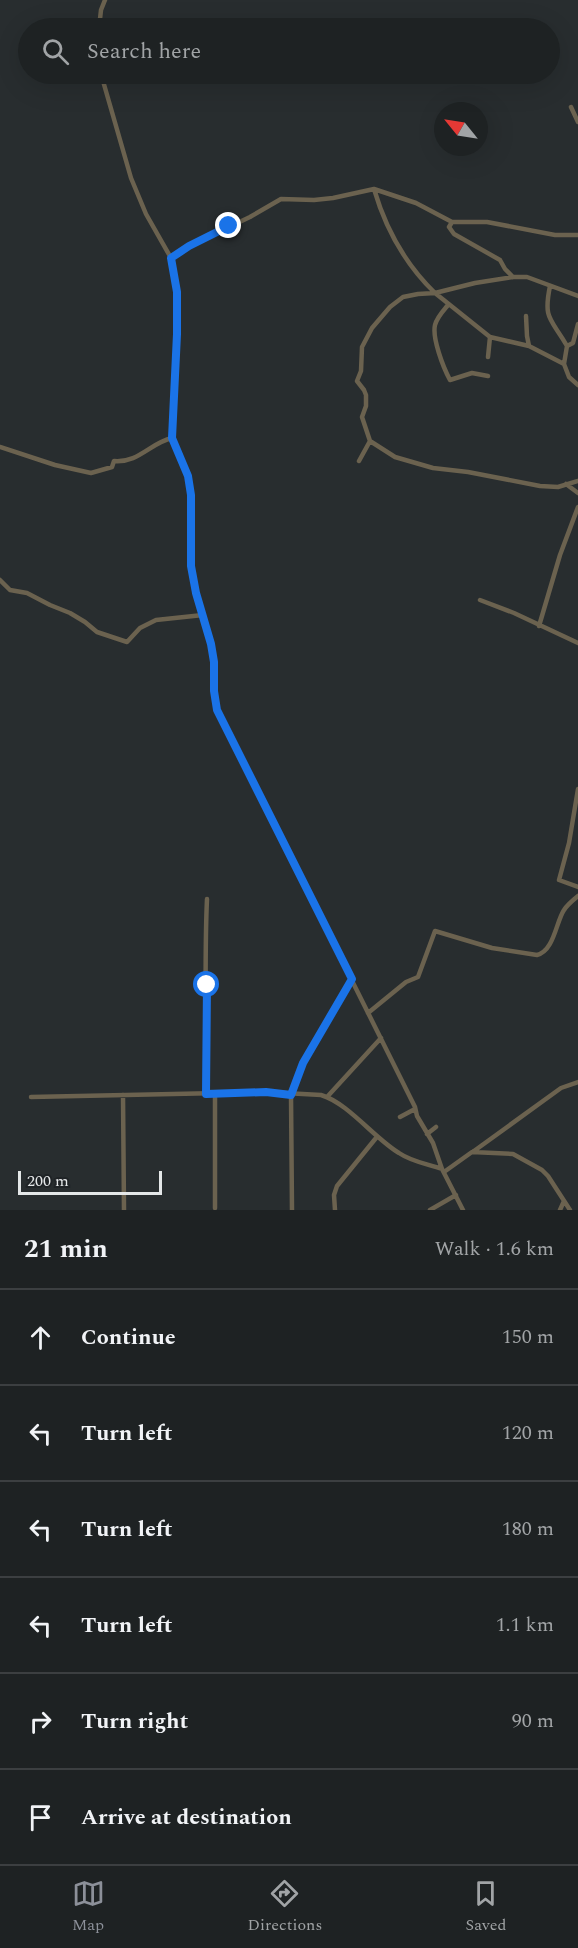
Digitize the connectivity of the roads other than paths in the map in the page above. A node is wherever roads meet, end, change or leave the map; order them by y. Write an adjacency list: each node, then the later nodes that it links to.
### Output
1 (105, 0): 2 (street)
2 (100, 18)
3 (104, 84): 9 (street)
4 (571, 107): 5 (street)
5 (578, 122)
6 (374, 189): 7 (street); 9 (street); 12 (street)
7 (452, 222): 8 (street); 10 (street)
8 (578, 235)
9 (171, 258): 24 (street)
10 (513, 276): 11 (street); 12 (street)
11 (550, 286): 13 (street); 19 (street)
12 (435, 293): 14 (street); 25 (street)
13 (578, 296)
14 (448, 305): 17 (street); 22 (street)
15 (526, 316): 18 (street)
16 (578, 324): 19 (street)
17 (490, 337): 18 (street); 20 (street)
18 (529, 346): 21 (street)
19 (567, 346): 21 (street)
20 (488, 357)
21 (564, 364): 23 (street)
22 (488, 376)
23 (578, 385)
24 (172, 438): 26 (street); 34 (street)
25 (370, 441): 27 (street); 29 (street)
26 (0, 447)
27 (359, 461)
28 (578, 481): 29 (street)
29 (566, 484): 30 (street)
30 (578, 493)
31 (578, 507): 35 (street)
32 (0, 580): 34 (street)
33 (480, 600): 35 (street)
34 (203, 615): 41 (street)
35 (539, 626): 36 (street)
36 (578, 643)
37 (578, 789): 38 (street)
38 (578, 887)
39 (578, 896): 42 (street)
40 (207, 898): 45 (street)
41 (352, 979): 42 (street); 48 (street)
42 (368, 1013): 43 (street)
43 (381, 1038): 50 (street); 51 (street)
44 (578, 1082): 56 (street)
45 (206, 1094): 46 (street); 47 (street)
46 (215, 1094): 48 (street); 60 (street)
47 (123, 1095): 49 (street); 61 (street)
48 (291, 1095): 50 (street); 62 (street)
49 (31, 1097)
50 (327, 1097): 55 (street)
51 (415, 1109): 52 (street); 54 (street)
52 (400, 1117)
53 (436, 1127): 54 (street)
54 (428, 1134): 57 (street)
55 (376, 1138): 57 (street); 63 (street)
56 (472, 1152): 57 (street); 59 (street)
57 (443, 1170): 58 (street)
58 (456, 1196): 64 (street); 65 (street)
59 (564, 1200): 66 (street); 67 (street)
60 (215, 1208)
61 (124, 1210)
62 (292, 1210)
63 (335, 1210)
64 (430, 1210)
65 (463, 1210)
66 (560, 1210)
67 (570, 1210)

